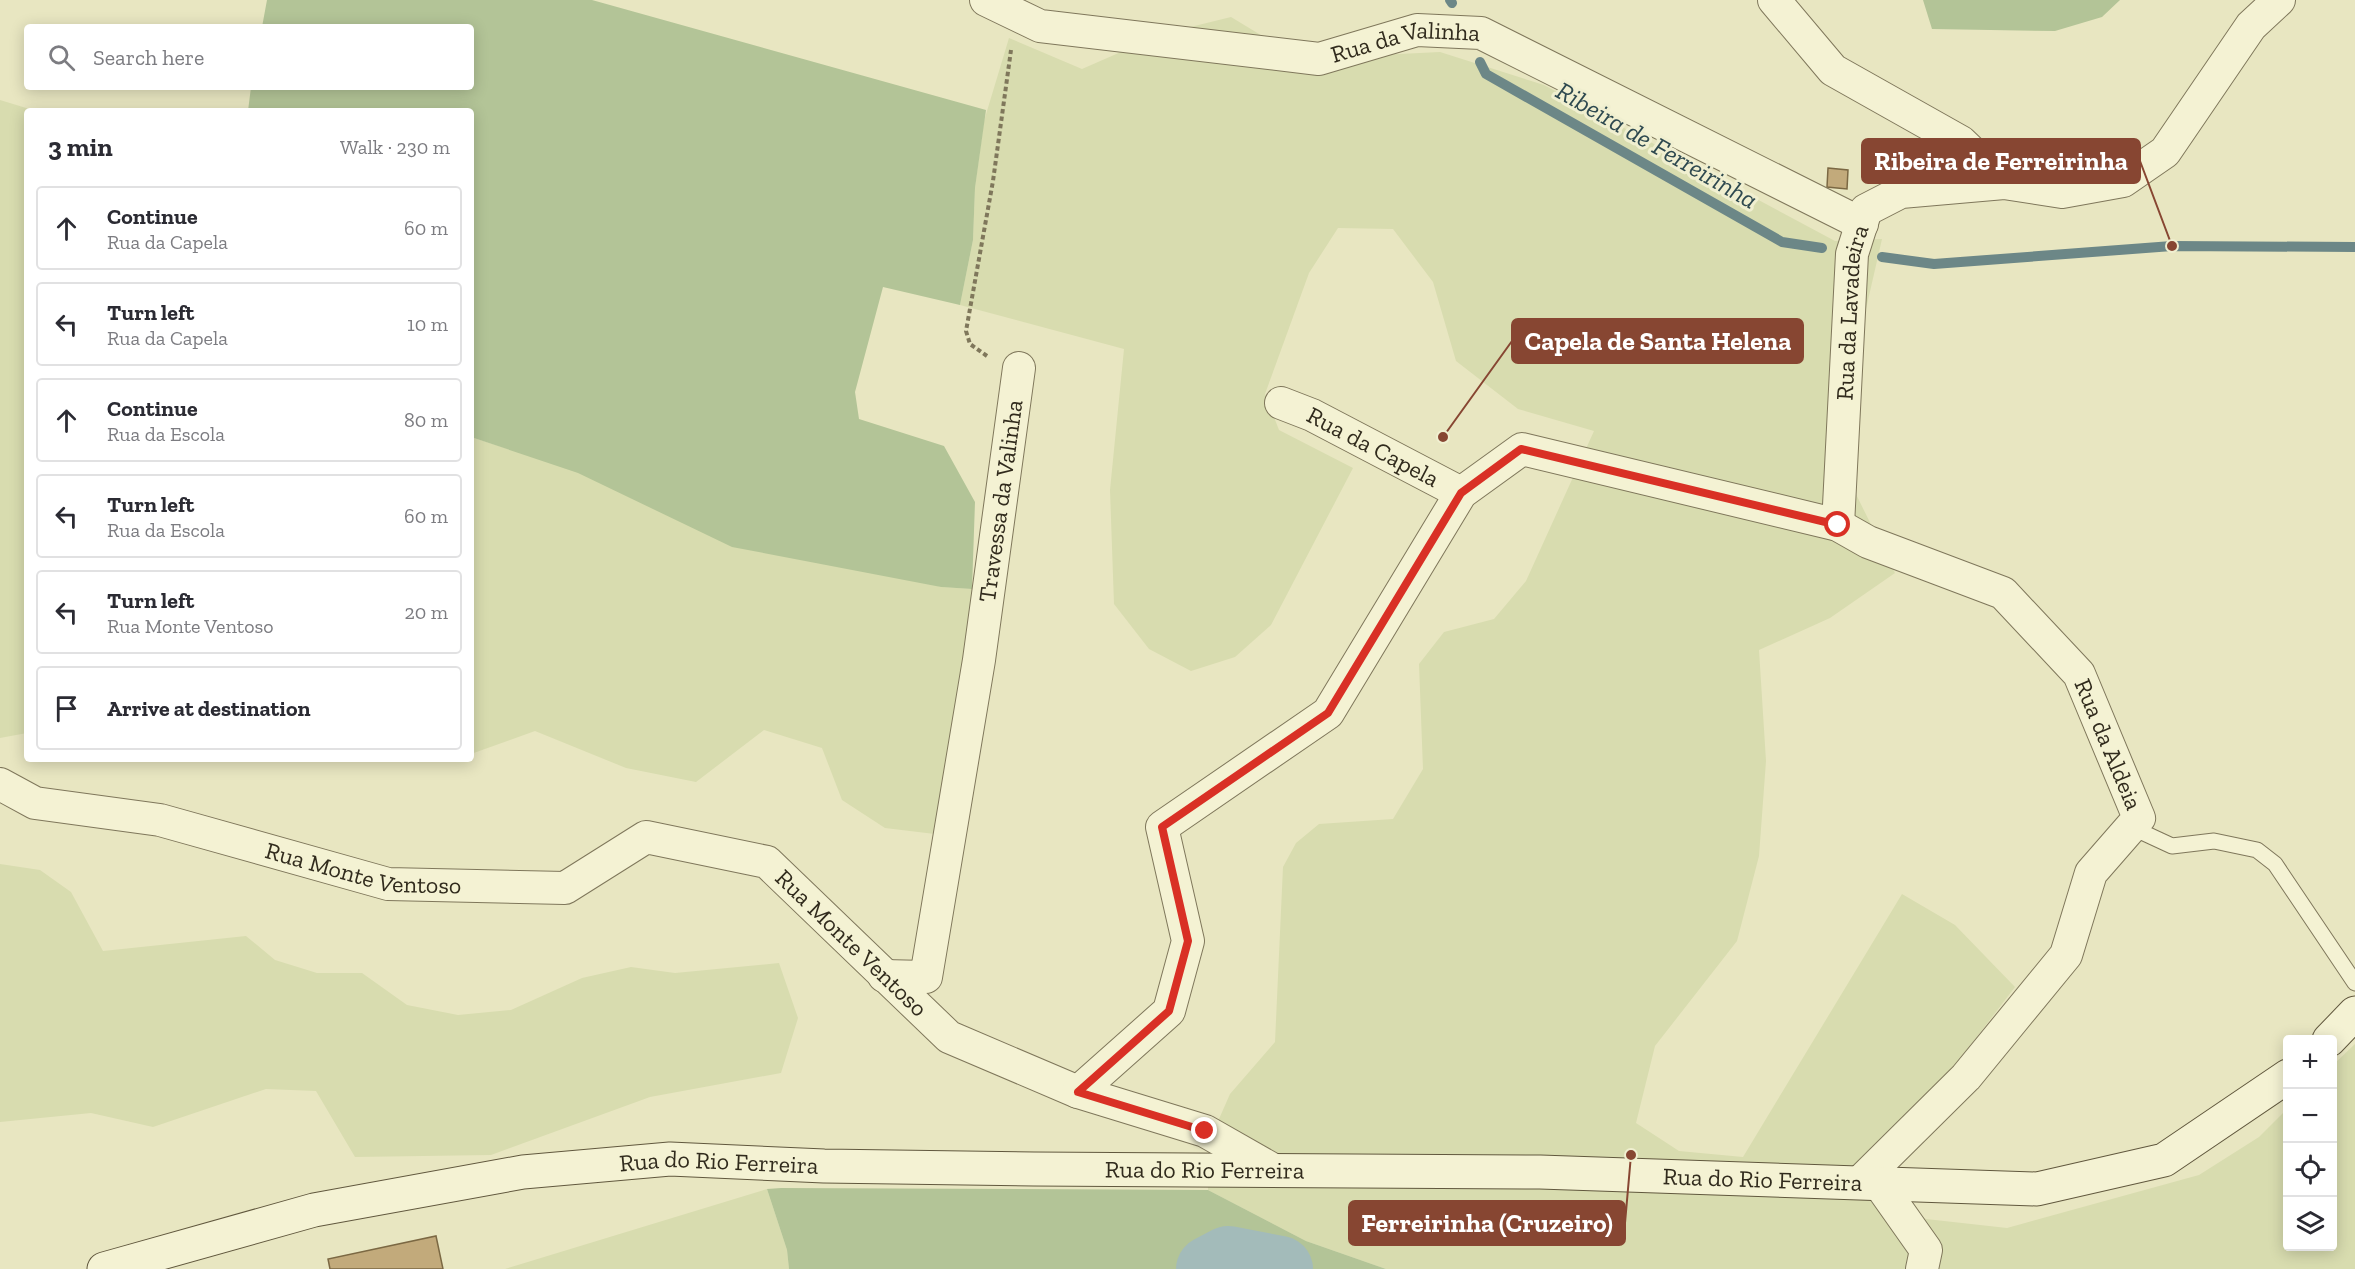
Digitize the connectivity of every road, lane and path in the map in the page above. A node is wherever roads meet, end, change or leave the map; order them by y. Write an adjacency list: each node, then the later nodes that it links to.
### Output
1 (986, 0): 4 (street, Rua da Valinha)
2 (1774, 0): 5 (street)
3 (2279, 0): 5 (street, Rua da Lavadeira)
4 (1017, 15): 6 (street, Rua da Valinha); 7 (path, Travessa da Valinha)
5 (2004, 183): 6 (street, Rua da Lavadeira)
6 (1862, 224): 10 (street, Rua da Lavadeira)
7 (1019, 368): 13 (street, Travessa da Valinha)
8 (1281, 403): 9 (street, Rua da Capela)
9 (1461, 493): 10 (street, Rua da Capela); 18 (street)
10 (1838, 525): 12 (street, Rua da Aldeia)
11 (0, 784): 13 (street, Rua Monte Ventoso)
12 (2131, 827): 14 (lane); 20 (street, Rua da Aldeia)
13 (885, 976): 18 (street, Rua Monte Ventoso)
14 (2355, 983)
15 (2355, 1013): 16 (street)
16 (2334, 1035)
17 (2283, 1079): 20 (street, Rua do Rio Ferreira)
18 (1078, 1092): 19 (street, Rua Monte Ventoso)
19 (1270, 1168): 20 (street, Rua do Rio Ferreira); 21 (street, Rua do Rio Ferreira)
20 (1869, 1182): 22 (street)
21 (104, 1269)
22 (1922, 1269)

